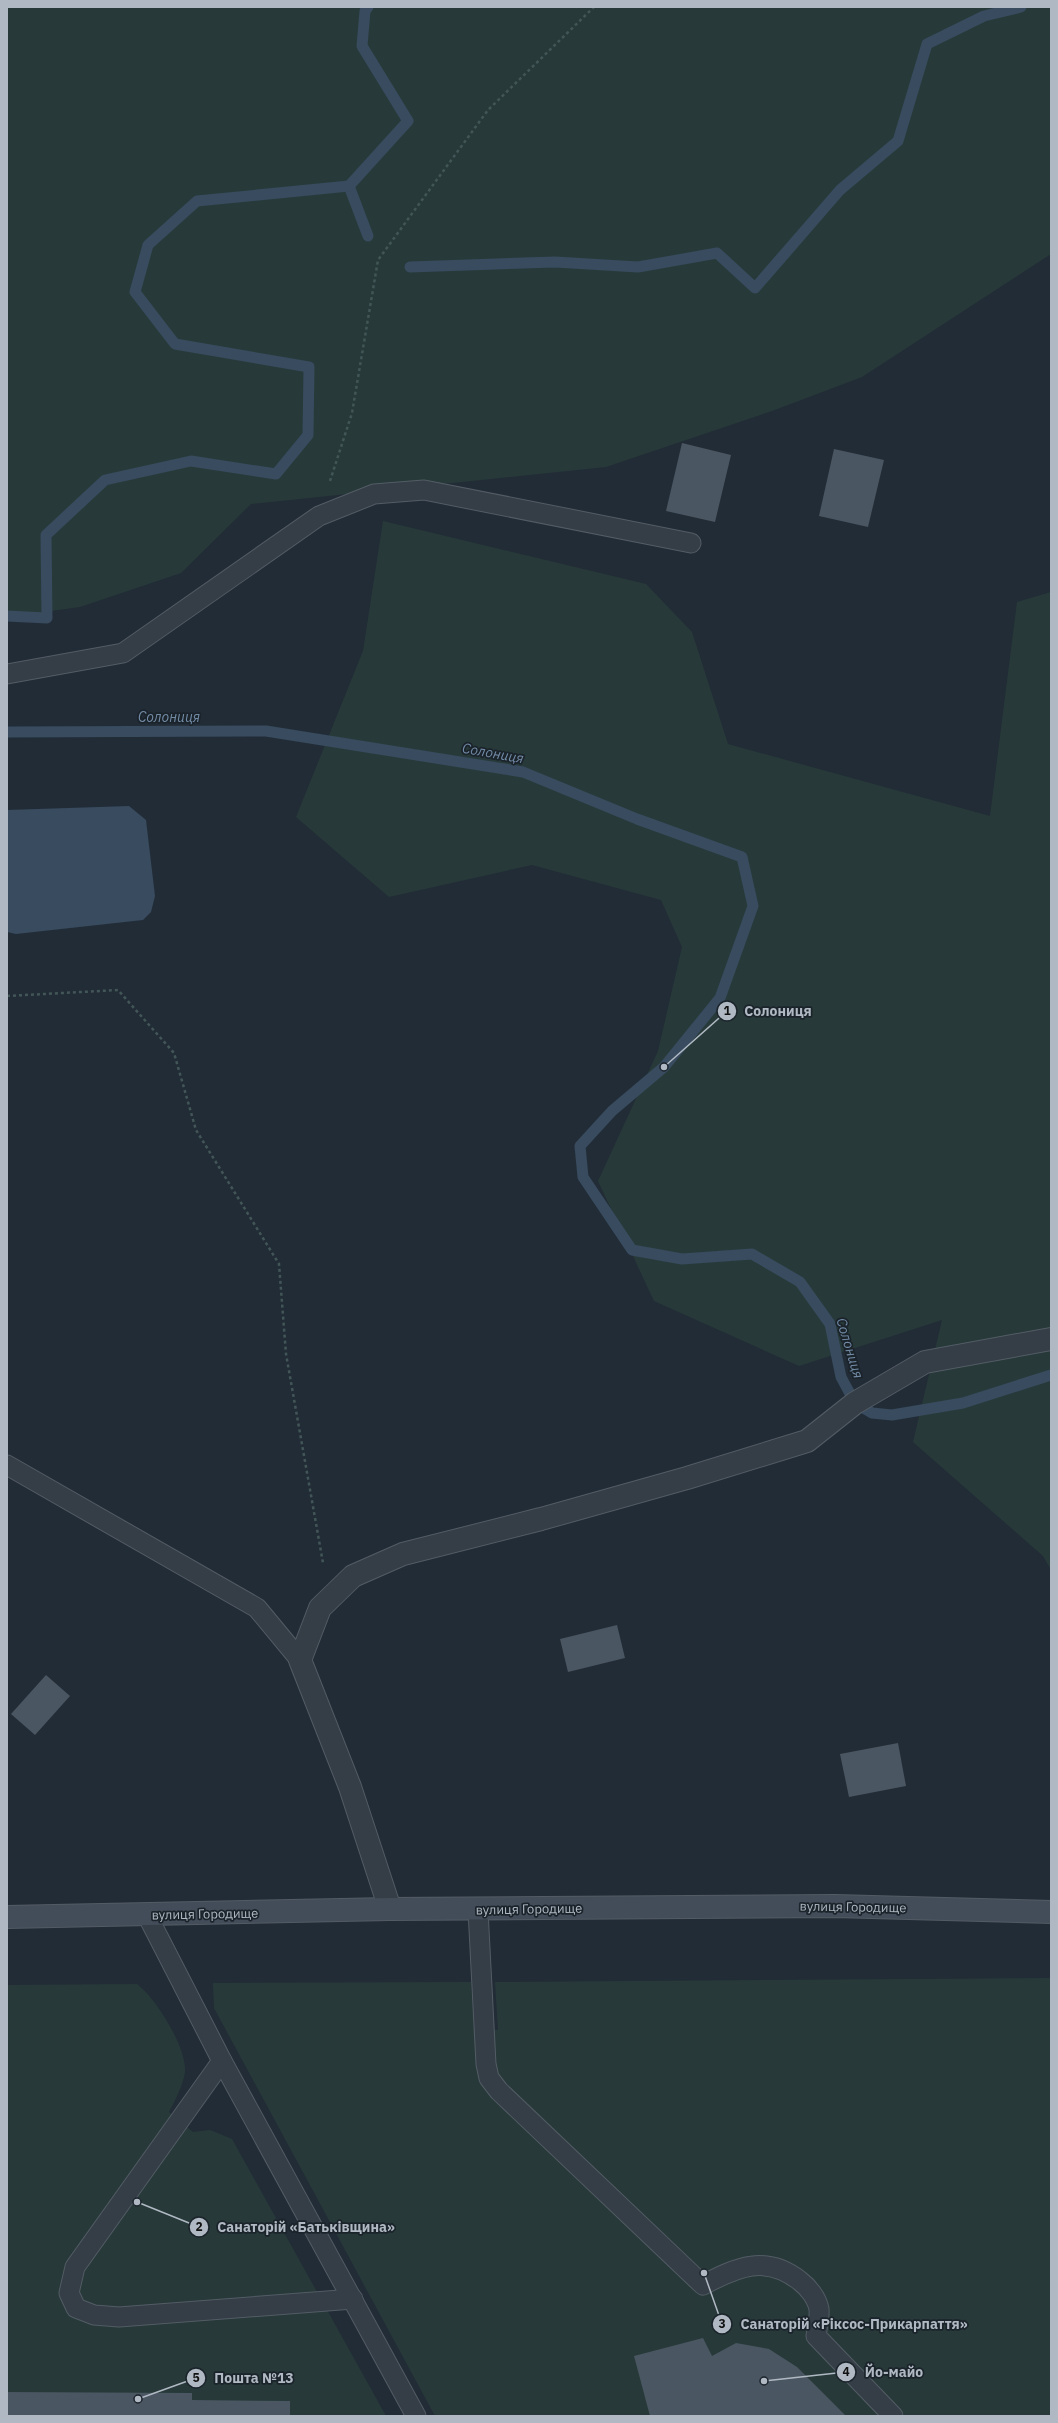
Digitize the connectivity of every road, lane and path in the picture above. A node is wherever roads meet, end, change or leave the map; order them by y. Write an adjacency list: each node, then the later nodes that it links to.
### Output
1 (594, 7): 2 (path)
2 (319, 516): 3 (lane); 4 (lane)
3 (691, 544)
4 (7, 674)
5 (7, 996): 8 (path)
6 (1051, 1339): 8 (street)
7 (7, 1465): 9 (lane)
8 (329, 1599): 9 (street)
9 (300, 1660): 10 (street)
10 (390, 1909): 11 (street, вулиця Городище); 13 (street, вулиця Городище)
11 (478, 1910): 12 (street, вулиця Городище); 18 (lane)
12 (1051, 1912)
13 (147, 1915): 14 (street, вулиця Городище); 15 (lane)
14 (7, 1917)
15 (222, 2061): 16 (lane); 16 (lane)
16 (353, 2299): 17 (lane)
17 (416, 2416)
18 (893, 2416)

